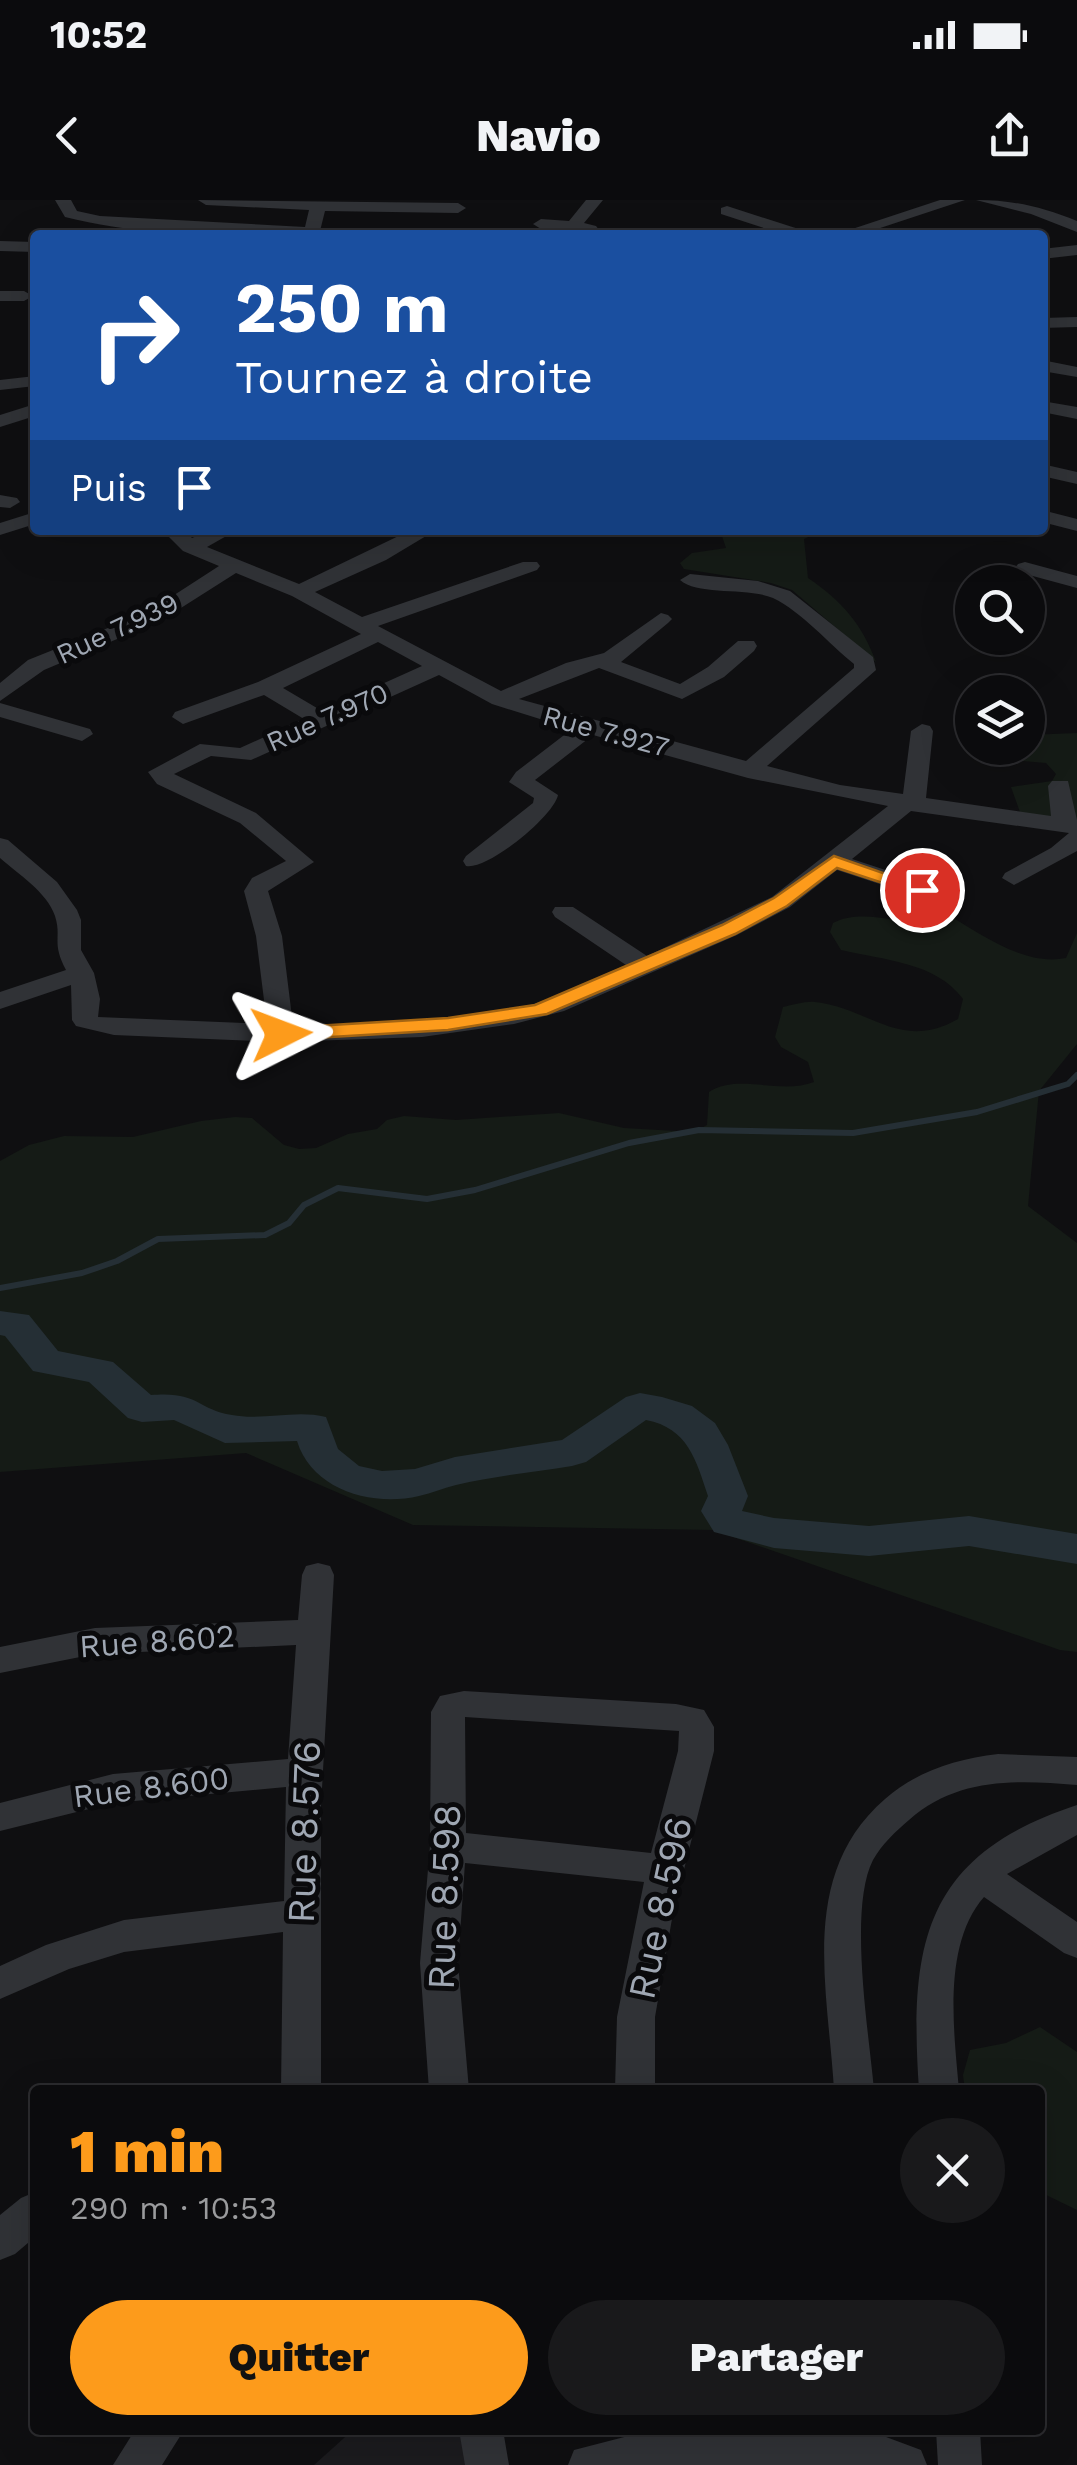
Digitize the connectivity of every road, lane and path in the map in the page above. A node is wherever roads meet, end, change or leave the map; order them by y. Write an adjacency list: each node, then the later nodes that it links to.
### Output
1 (63, 200): 12 (street)
2 (206, 200): 6 (street)
3 (595, 200): 10 (street)
4 (957, 200): 16 (street)
5 (984, 200): 11 (street)
6 (318, 206): 7 (street); 13 (street)
7 (458, 208)
8 (727, 212): 15 (street)
9 (542, 224): 10 (street)
10 (573, 226): 14 (street)
11 (1077, 227)
12 (226, 230)
13 (312, 230)
14 (591, 230)
15 (786, 230)
16 (871, 230)
17 (0, 246): 18 (street)
18 (30, 246)
19 (1077, 250): 20 (street)
20 (1048, 253)
21 (0, 296): 22 (street)
22 (24, 296)
23 (1077, 322): 24 (street)
24 (1048, 323)
25 (1048, 366): 26 (street)
26 (1077, 372)
27 (30, 381): 28 (street)
28 (3, 384): 29 (street)
29 (30, 398)
30 (1048, 407): 32 (street)
31 (30, 412): 33 (street)
32 (1077, 413)
33 (0, 421)
34 (1048, 471): 35 (street)
35 (1077, 478)
36 (1048, 518): 38 (street)
37 (30, 520): 39 (street)
38 (1077, 525)
39 (0, 529)
40 (177, 535): 43 (street, Rue 7.927)
41 (216, 535): 43 (street)
42 (417, 535): 49 (street)
43 (190, 547): 44 (street, Rue 7.927)
44 (236, 565): 49 (street, Rue 7.927); 56 (street, Rue 7.939)
45 (530, 566): 51 (street)
46 (1045, 574): 48 (street)
47 (690, 580): 64 (street)
48 (1077, 582)
49 (299, 592): 51 (street, Rue 7.927)
50 (661, 619): 53 (street)
51 (367, 630): 54 (street, Rue 7.927); 55 (street)
52 (746, 646): 53 (street)
53 (602, 662): 57 (street)
54 (438, 667): 57 (street, Rue 7.927); 60 (street, Rue 7.970)
55 (266, 686): 59 (street); 60 (street)
56 (0, 694)
57 (500, 700): 61 (street, Rue 7.927)
58 (0, 710): 63 (street)
59 (182, 716)
60 (322, 721): 77 (street, Rue 7.970)
61 (586, 728): 64 (street, Rue 7.927); 69 (street)
62 (922, 731): 66 (street)
63 (82, 734)
64 (748, 771): 66 (street, Rue 7.927)
65 (1060, 786): 67 (street)
66 (910, 804): 67 (street, Rue 7.927); 70 (street)
67 (1072, 829): 71 (street)
68 (0, 845): 75 (street)
69 (474, 861)
70 (834, 861): 72 (street); 74 (street)
71 (1014, 878)
72 (922, 890)
73 (564, 912): 74 (street)
74 (645, 966): 77 (street)
75 (81, 973): 76 (street); 77 (street)
76 (0, 1000)
77 (281, 1034)
78 (318, 1575): 79 (street, Rue 8.576)
79 (314, 1632): 80 (street, Rue 8.602); 83 (street, Rue 8.576)
80 (0, 1660)
81 (452, 1705): 86 (street, Rue 8.598); 87 (street, Rue 8.596)
82 (1077, 1771): 95 (street)
83 (305, 1772): 84 (street, Rue 8.600); 89 (street, Rue 8.576)
84 (0, 1816)
85 (1077, 1819): 88 (street)
86 (448, 1846): 87 (street); 93 (street, Rue 8.598)
87 (666, 1869): 94 (street, Rue 8.596)
88 (980, 1874): 90 (street); 96 (street)
89 (300, 1915): 91 (street); 92 (street, Rue 8.576)
90 (1077, 1942)
91 (0, 1983)
92 (301, 2085)
93 (450, 2085)
94 (635, 2085)
95 (854, 2085)
96 (939, 2085)
97 (30, 2215): 98 (street)
98 (0, 2242)
99 (158, 2435): 104 (street)
100 (482, 2435): 105 (street)
101 (958, 2435): 107 (street)
102 (881, 2449): 103 (street)
103 (637, 2450): 106 (street)
104 (135, 2465)
105 (487, 2465)
106 (590, 2465)
107 (960, 2465)

